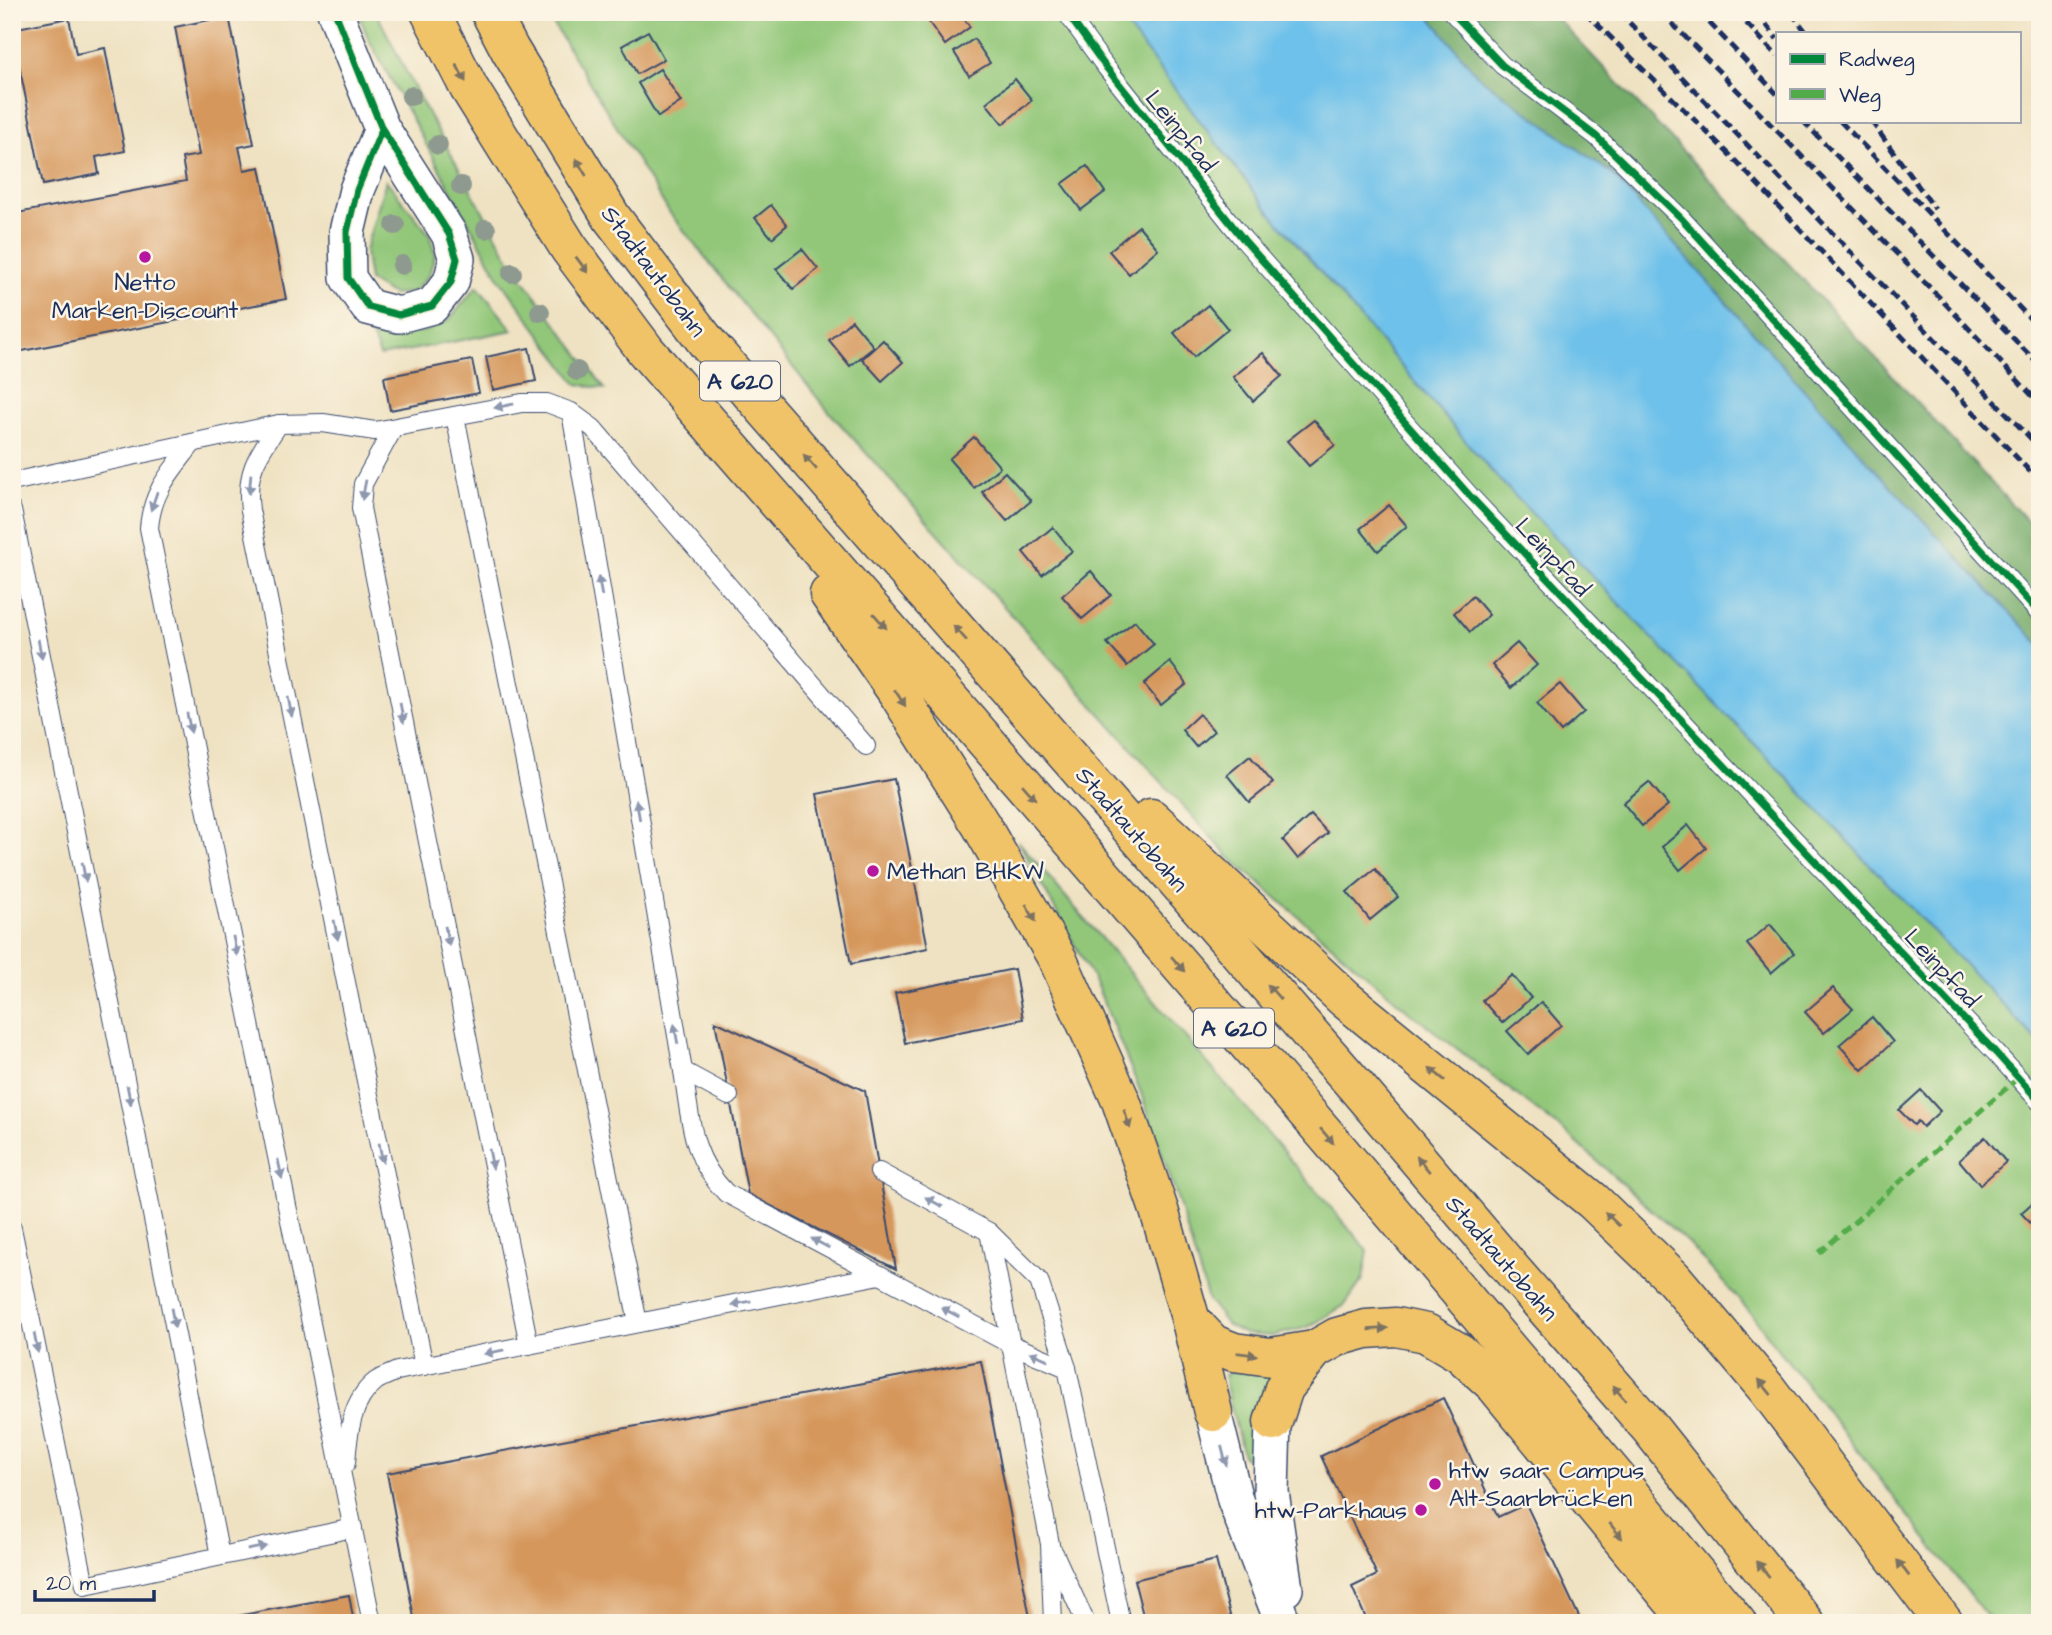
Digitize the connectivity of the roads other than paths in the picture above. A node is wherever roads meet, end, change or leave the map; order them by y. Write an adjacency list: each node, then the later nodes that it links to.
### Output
1 (335, 12): 6 (street)
2 (430, 12): 11 (highway, A 620, one-way to 11)
3 (491, 12): 16 (highway, Stadtautobahn / A 620, one-way to 3)
4 (1066, 12): 20 (lane, Leinpfad)
5 (1452, 12): 15 (lane)
6 (382, 129): 6 (street)
7 (571, 412): 8 (lane, one-way to 8); 17 (lane); 18 (lane, one-way to 7)
8 (455, 416): 10 (lane); 26 (lane)
9 (279, 424): 10 (lane); 12 (lane); 30 (lane, one-way to 30)
10 (393, 429): 28 (lane, one-way to 28)
11 (723, 439): 25 (highway, one-way to 25); 45 (highway, A 620, one-way to 45)
12 (192, 444): 13 (lane); 34 (lane, one-way to 34)
13 (12, 482)
14 (12, 510): 37 (lane, one-way to 37)
15 (2040, 614)
16 (1005, 684): 46 (highway, Stadtautobahn / A 620, one-way to 16); 47 (highway, one-way to 16)
17 (866, 746)
18 (682, 1071): 19 (lane); 24 (lane, one-way to 18)
19 (729, 1096)
20 (2040, 1102)
21 (879, 1172): 23 (lane, one-way to 21)
22 (12, 1228): 37 (lane, one-way to 37)
23 (989, 1232): 27 (lane); 31 (lane)
24 (880, 1275): 26 (lane, one-way to 26); 27 (lane, one-way to 24)
25 (1191, 1321): 29 (highway, one-way to 29); 32 (highway)
26 (638, 1323): 28 (lane)
27 (1010, 1344): 31 (lane, one-way to 27); 36 (lane)
28 (529, 1345): 30 (lane, one-way to 30)
29 (1314, 1350): 33 (highway); 44 (highway, one-way to 44)
30 (424, 1366): 34 (lane)
31 (1067, 1368): 41 (lane)
32 (1213, 1412): 42 (street, one-way to 42)
33 (1273, 1422): 43 (street)
34 (345, 1486): 35 (lane)
35 (353, 1528): 37 (lane, one-way to 35); 38 (lane)
36 (1050, 1544): 39 (lane); 40 (lane)
37 (220, 1556)
38 (372, 1623)
39 (1053, 1623)
40 (1086, 1623)
41 (1121, 1623)
42 (1283, 1623)
43 (1290, 1623)
44 (1691, 1623)
45 (1737, 1623)
46 (1805, 1623)
47 (1944, 1623)

